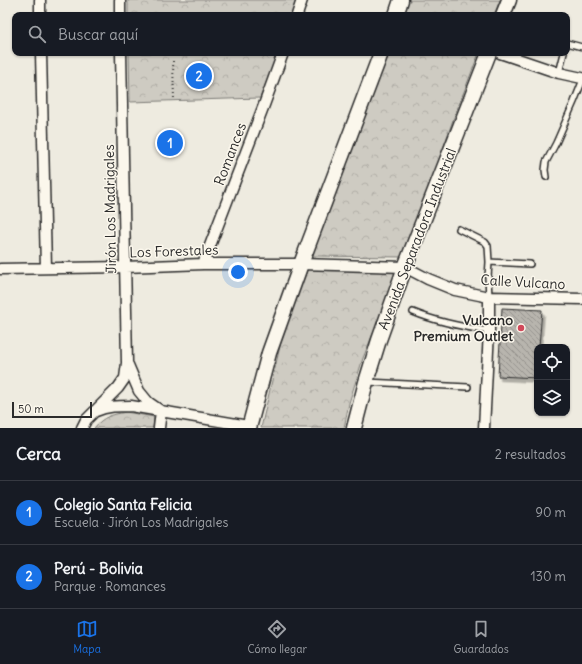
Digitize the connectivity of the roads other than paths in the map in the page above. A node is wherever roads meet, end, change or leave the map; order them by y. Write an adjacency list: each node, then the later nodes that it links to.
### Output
1 (40, 0): 6 (street)
2 (120, 0): 7 (street)
3 (302, 0): 8 (street)
4 (401, 0): 9 (main road)
5 (509, 0): 10 (main road)
6 (40, 12)
7 (120, 12)
8 (298, 12)
9 (397, 12)
10 (504, 12)
11 (570, 44): 12 (lane)
12 (582, 47)
13 (41, 56): 31 (street)
14 (121, 56): 29 (street, Jirón Los Madrigales)
15 (282, 56): 26 (street, Romances)
16 (380, 56): 27 (main road)
17 (488, 56): 30 (main road, Avenida Separadora Industrial)
18 (509, 56): 20 (street)
19 (563, 56): 20 (lane)
20 (559, 73): 21 (street)
21 (582, 78)
22 (582, 82): 23 (lane)
23 (546, 177)
24 (459, 229): 25 (lane)
25 (489, 262): 28 (lane); 33 (lane)
26 (203, 264): 27 (street, Los Forestales); 29 (street, Los Forestales)
27 (301, 264): 30 (street, Calle Vulcano); 42 (main road)
28 (530, 264)
29 (125, 267): 31 (street, Los Forestales); 37 (street, Jirón Los Madrigales)
30 (406, 267): 33 (street, Calle Vulcano); 38 (main road, Avenida Separadora Industrial)
31 (46, 268): 32 (street, Los Forestales)
32 (0, 269)
33 (489, 297): 34 (street, Calle Vulcano); 36 (street)
34 (582, 299)
35 (413, 312): 36 (lane)
36 (489, 331): 46 (street)
37 (127, 363): 40 (street, Jirón Los Madrigales); 41 (street, Jirón Los Madrigales)
38 (366, 382): 39 (lane); 45 (main road, Avenida Separadora Industrial)
39 (468, 387)
40 (161, 411): 41 (street); 42 (street); 44 (street)
41 (94, 412): 43 (street, Jirón Los Madrigales)
42 (249, 427)
43 (82, 428)
44 (159, 428)
45 (354, 428)
46 (484, 428)

